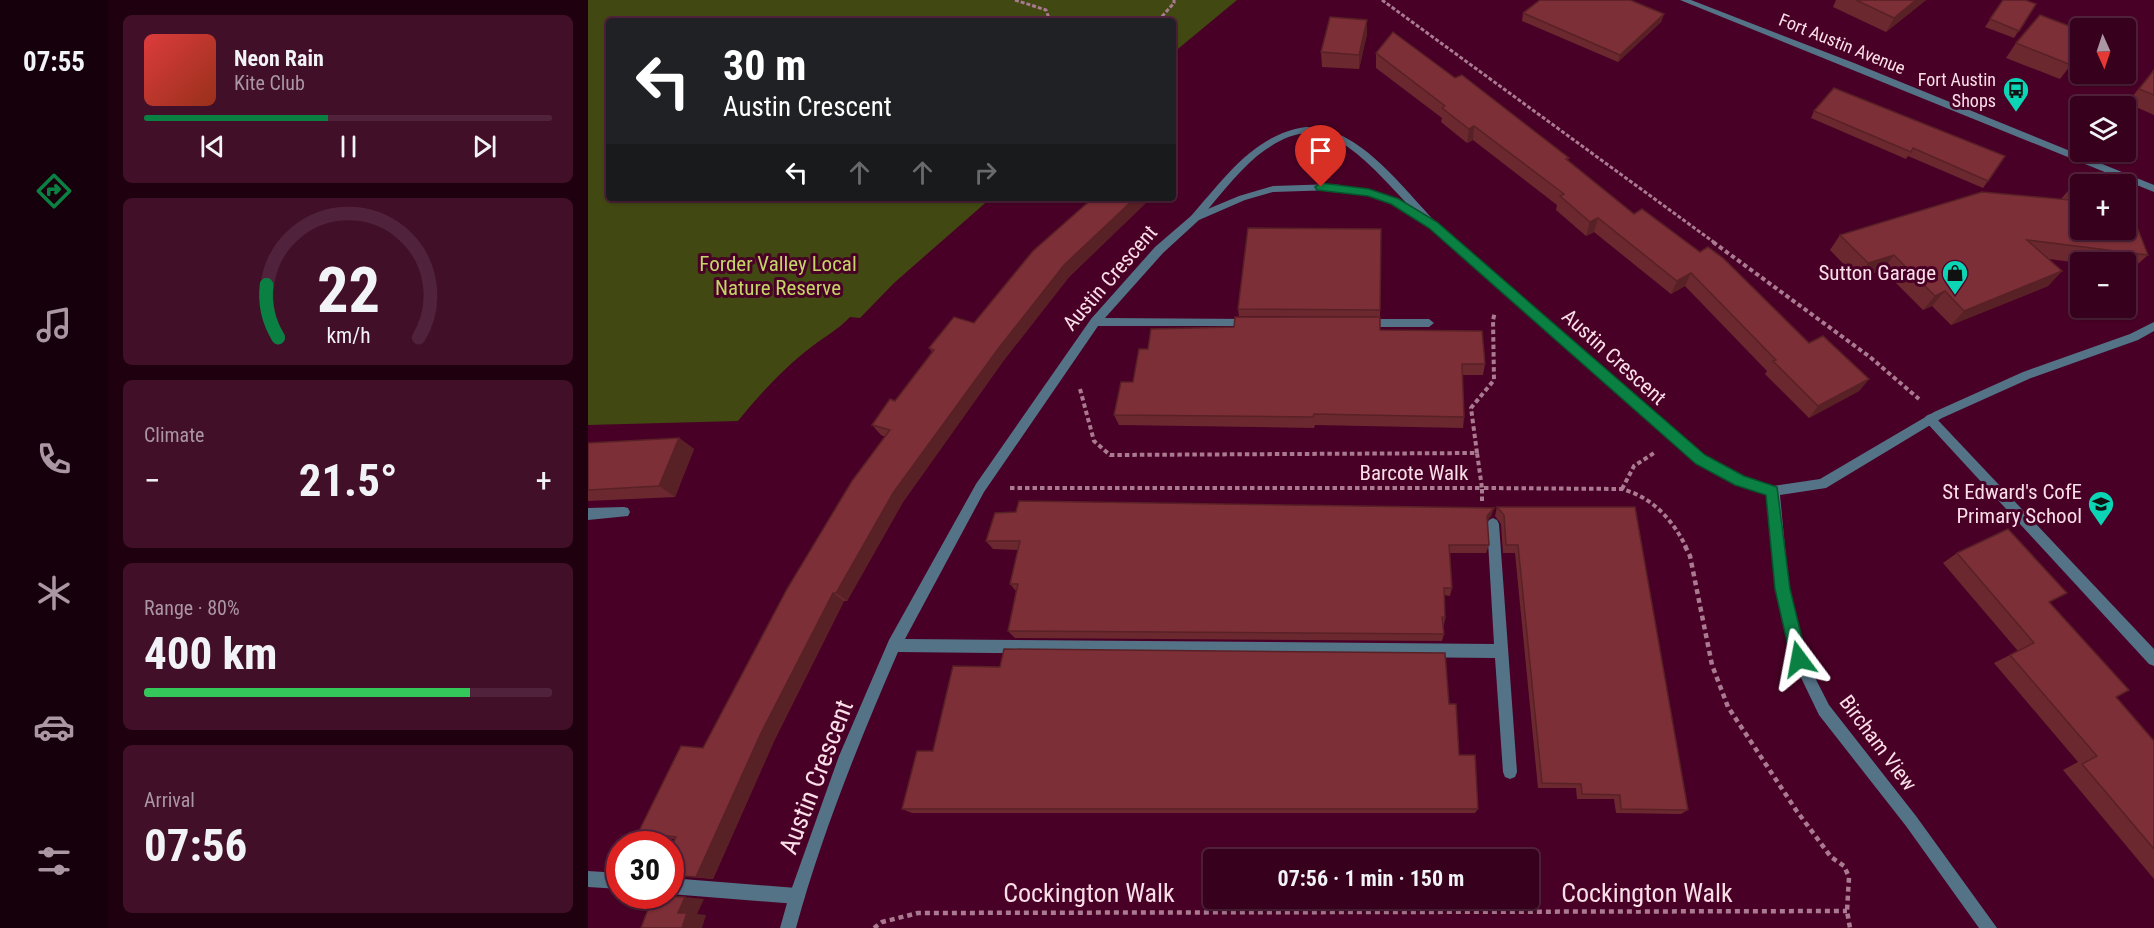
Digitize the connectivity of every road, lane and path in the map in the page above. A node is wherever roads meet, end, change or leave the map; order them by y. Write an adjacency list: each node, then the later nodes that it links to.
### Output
1 (1016, 0): 5 (path)
2 (1174, 0): 6 (path)
3 (1382, 0): 17 (path)
4 (1684, 0): 7 (street, Fort Austin Avenue)
5 (1049, 18)
6 (1161, 18)
7 (2154, 189)
8 (1195, 218): 9 (street, Austin Crescent); 9 (street); 11 (street, Austin Crescent)
9 (1433, 225): 10 (street, Austin Crescent)
10 (1504, 288): 18 (street, Austin Crescent); 19 (path)
11 (1095, 322): 12 (street); 16 (street, Austin Crescent)
12 (1262, 323)
13 (1358, 323): 14 (street)
14 (1429, 323)
15 (2154, 326): 17 (street, Austin Crescent)
16 (1071, 356): 19 (path, Barcote Walk); 20 (street, Austin Crescent)
17 (1934, 417): 23 (street, Austin Crescent); 29 (street)
18 (1675, 440): 22 (path); 23 (street, Austin Crescent)
19 (1477, 453): 21 (path, Barcote Walk)
20 (980, 488): 21 (path, Barcote Walk); 27 (street, Austin Crescent)
21 (1482, 488): 22 (path)
22 (1622, 489): 35 (path)
23 (1773, 491): 39 (street, Bircham View)
24 (624, 512): 25 (street)
25 (588, 514)
26 (1493, 524): 28 (street)
27 (894, 645): 28 (street); 34 (street, Austin Crescent)
28 (1500, 651): 30 (street)
29 (2154, 659)
30 (1510, 772)
31 (588, 879): 32 (street)
32 (606, 880)
33 (684, 887): 34 (street)
34 (797, 896): 36 (street, Austin Crescent)
35 (1847, 911): 37 (path, Cockington Walk); 38 (path)
36 (788, 928)
37 (874, 928)
38 (1850, 928)
39 (1989, 928)

